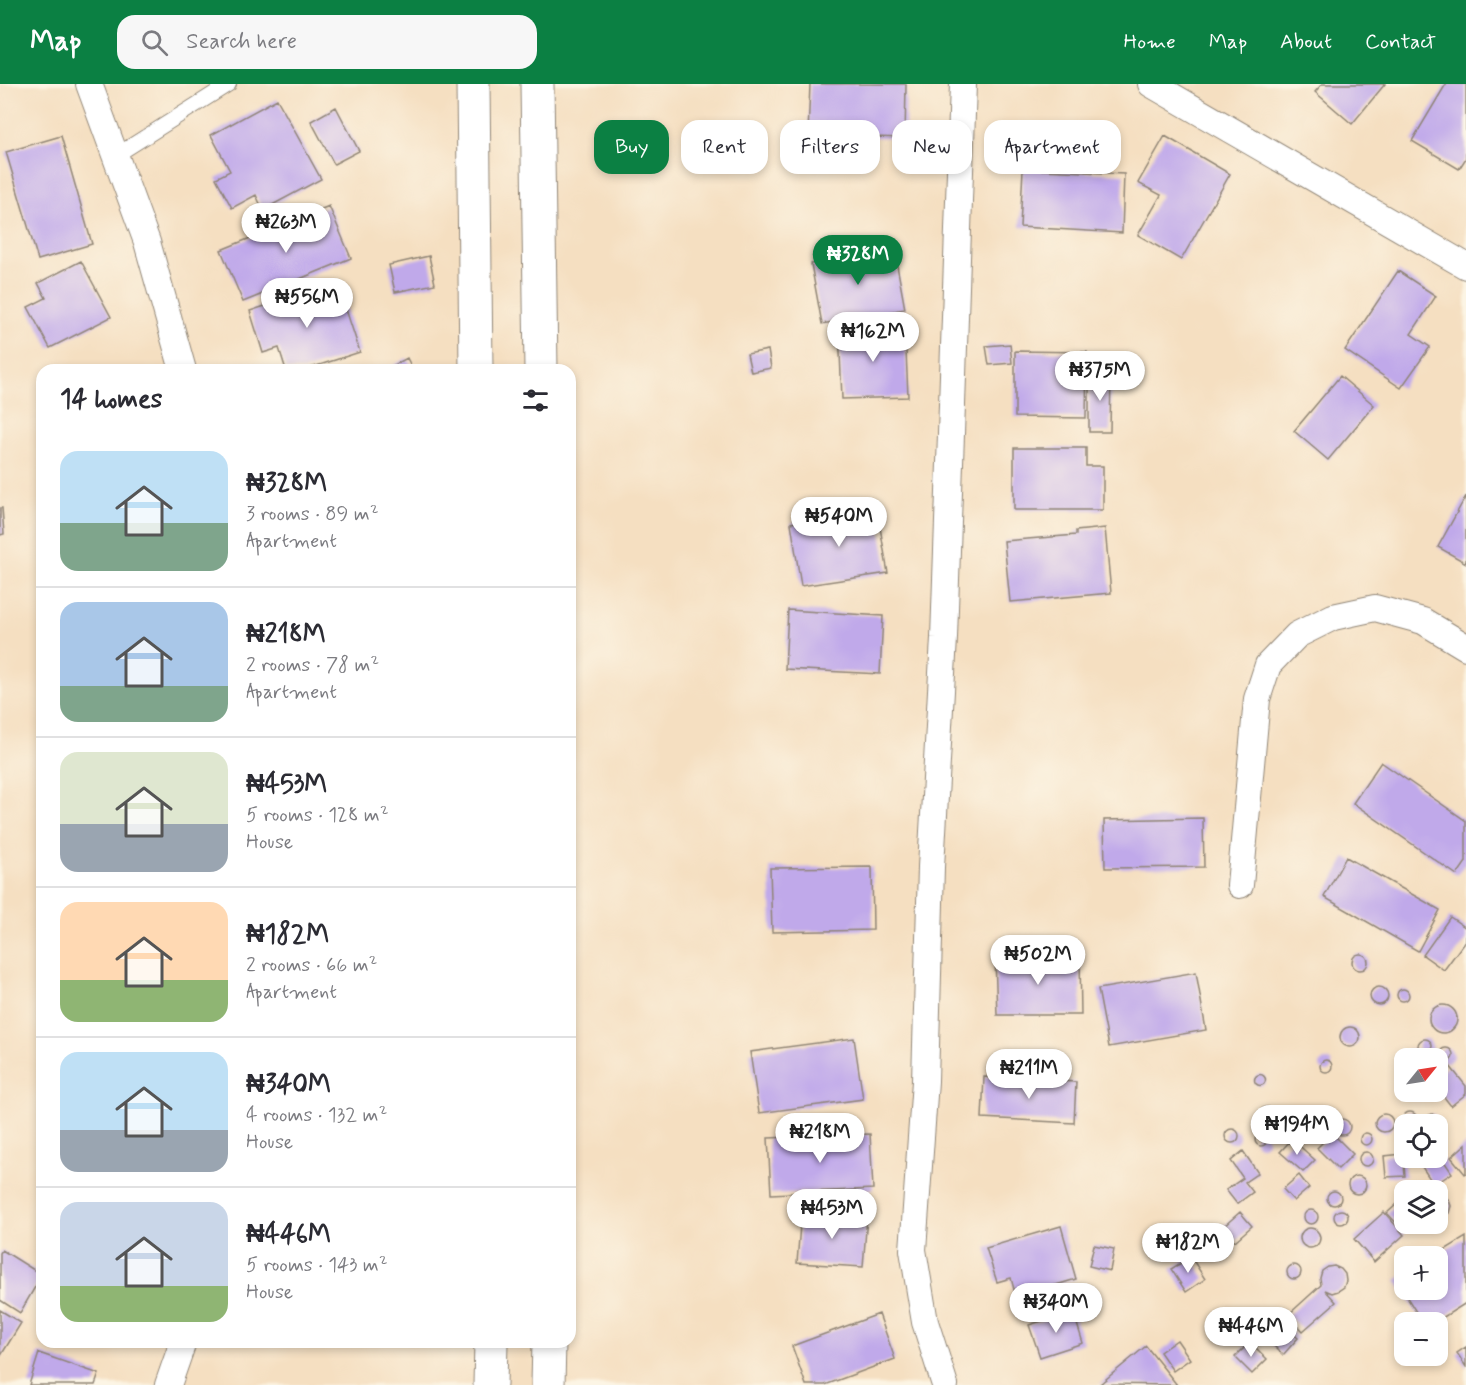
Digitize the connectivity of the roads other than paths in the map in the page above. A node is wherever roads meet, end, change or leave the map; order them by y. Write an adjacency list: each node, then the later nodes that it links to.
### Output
1 (89, 84): 7 (street)
2 (229, 84): 7 (lane)
3 (473, 84): 10 (main road)
4 (537, 84): 11 (main road)
5 (963, 84): 20 (street)
6 (1150, 84): 8 (street)
7 (116, 156): 9 (street)
8 (1466, 266)
9 (181, 364)
10 (476, 364)
11 (541, 364)
12 (1466, 647): 13 (street)
13 (1240, 885)
14 (181, 1348): 17 (street)
15 (491, 1348): 18 (main road)
16 (549, 1348): 19 (main road)
17 (168, 1385)
18 (490, 1385)
19 (548, 1385)
20 (945, 1385)

